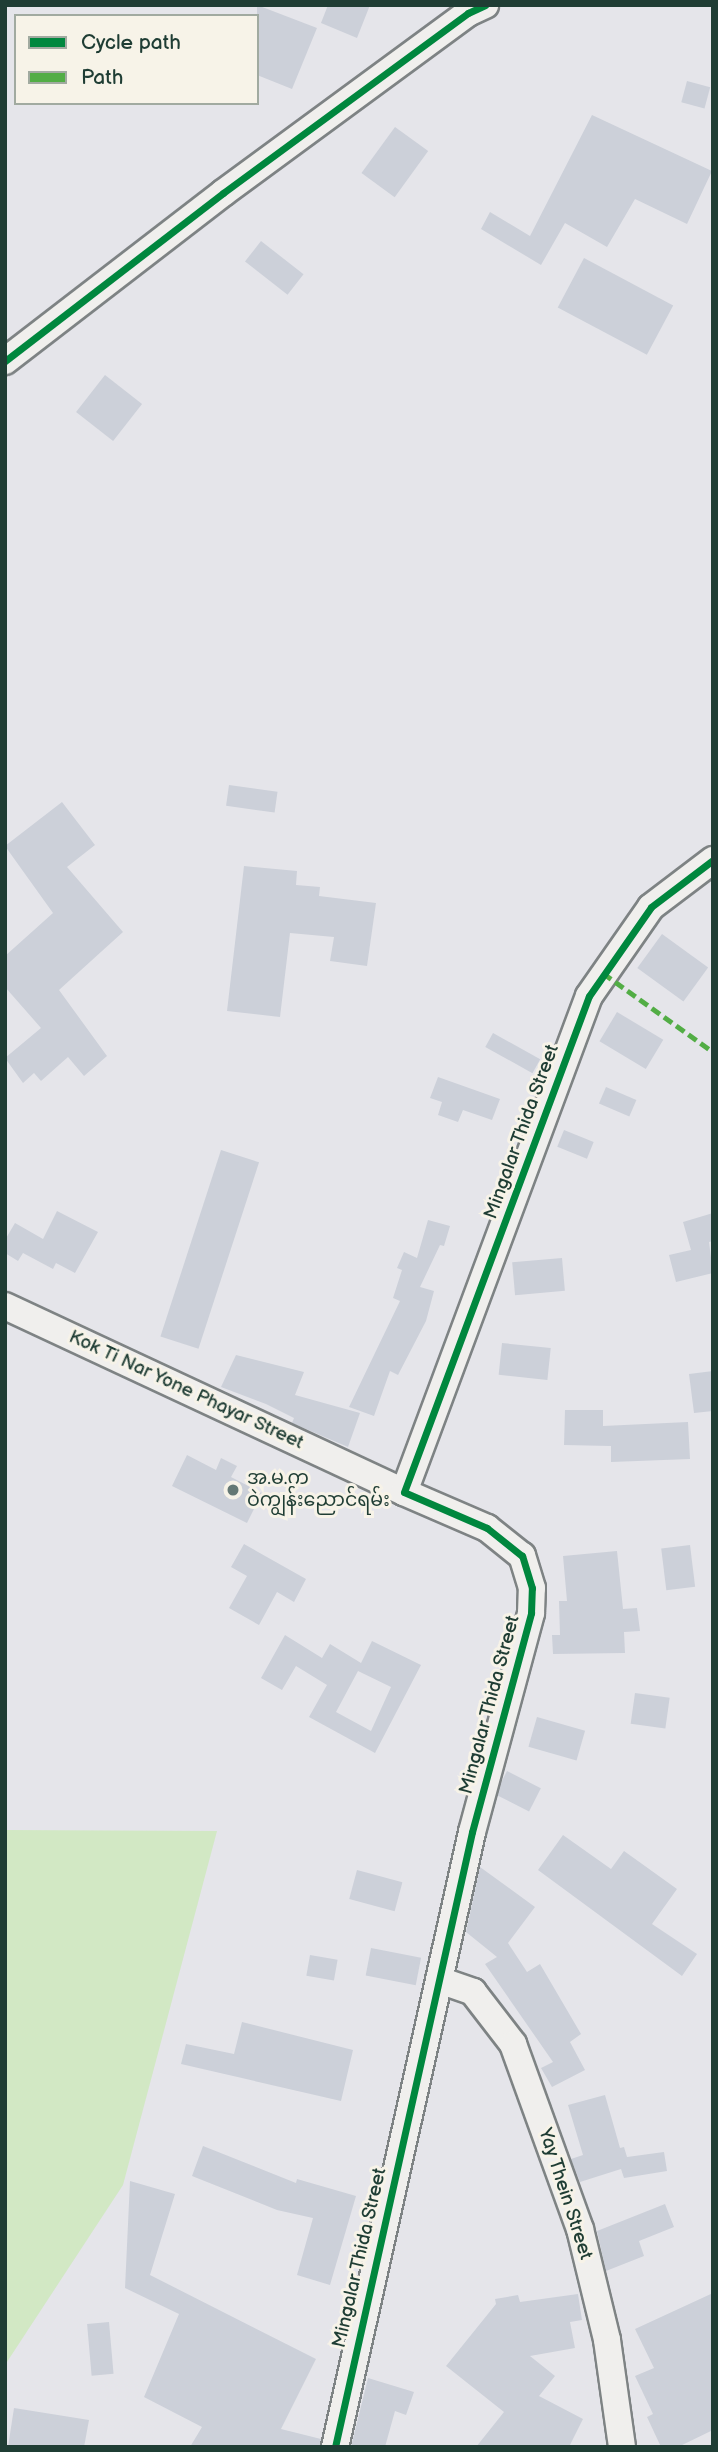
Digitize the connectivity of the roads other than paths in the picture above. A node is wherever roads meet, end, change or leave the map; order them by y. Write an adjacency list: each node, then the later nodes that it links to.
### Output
1 (476, 8): 2 (street)
2 (5, 361)
3 (713, 860): 5 (street, Mingalar Thida Street)
4 (5, 1306): 5 (street, Kok Ti Nar Yone Phayar Street)
5 (404, 1492): 6 (street, Mingalar Thida Street)
6 (439, 1980): 7 (street, Mingalar Thida Street); 8 (street, Yay Thein Street)
7 (335, 2447)
8 (622, 2447)

